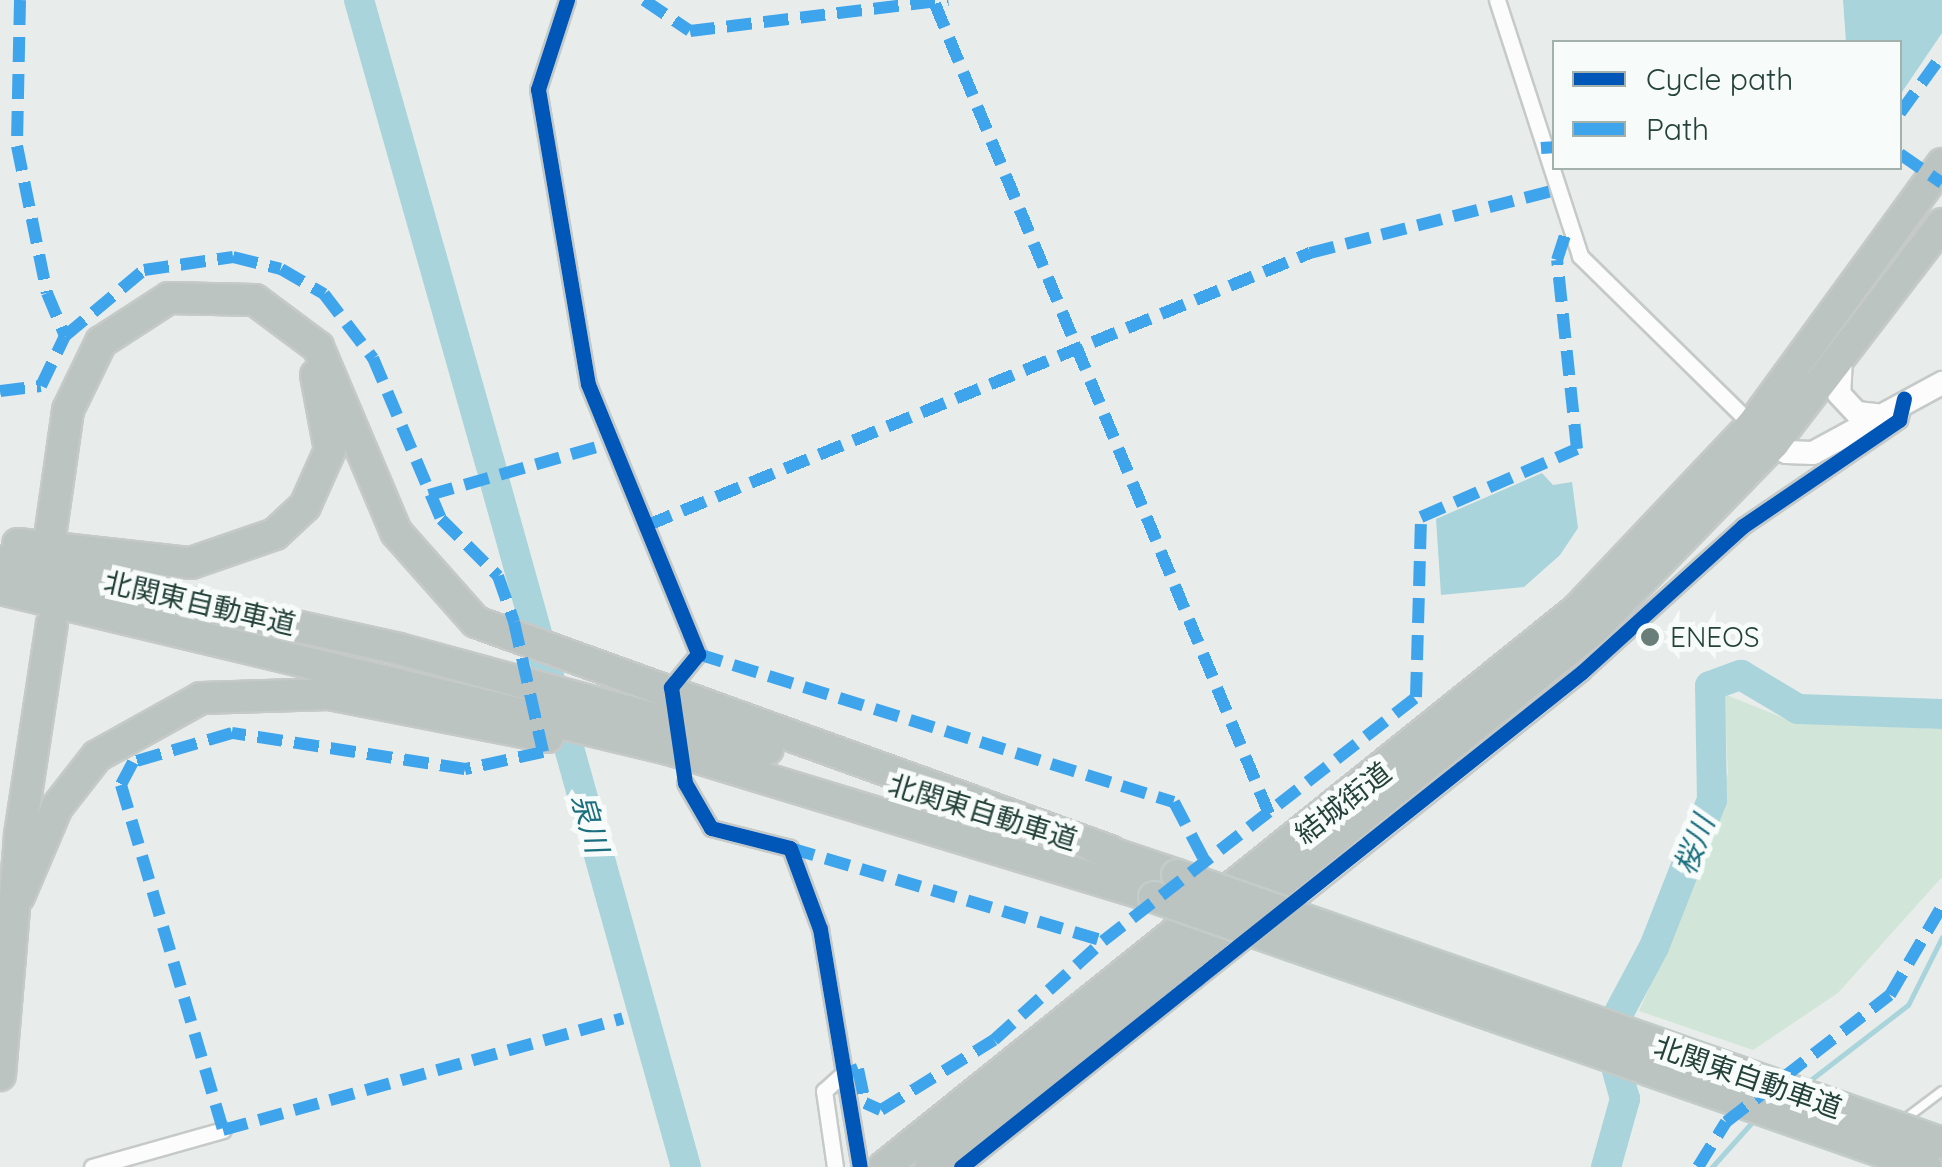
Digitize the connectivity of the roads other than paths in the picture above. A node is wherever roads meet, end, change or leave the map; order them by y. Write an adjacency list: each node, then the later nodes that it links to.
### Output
1 (567, 0): 13 (street)
2 (1496, 0): 9 (street)
3 (1942, 164): 9 (highway)
4 (1942, 224): 5 (highway)
5 (1842, 356): 8 (street); 9 (highway)
6 (1942, 383): 7 (street)
7 (1904, 399): 8 (street); 29 (street)
8 (1876, 415): 9 (street)
9 (1763, 434): 27 (highway, 結城街道); 28 (highway, 結城街道)
10 (0, 541): 13 (highway)
11 (0, 561): 13 (highway, 北関東自動車道)
12 (0, 589): 14 (highway, 北関東自動車道)
13 (662, 700): 22 (highway, 北関東自動車道, bridge)
14 (539, 725): 15 (highway, 北関東自動車道); 17 (highway)
15 (675, 766): 18 (street); 30 (highway, 北関東自動車道, bridge)
16 (0, 845): 17 (highway)
17 (19, 896): 19 (highway)
18 (843, 1074): 25 (street); 26 (street)
19 (0, 1076)
20 (1942, 1091): 23 (lane)
21 (223, 1130): 24 (street)
22 (1942, 1143)
23 (1866, 1154)
24 (92, 1167)
25 (835, 1167)
26 (860, 1167)
27 (884, 1167)
28 (930, 1167)
29 (961, 1167)
30 (1926, 1167)

